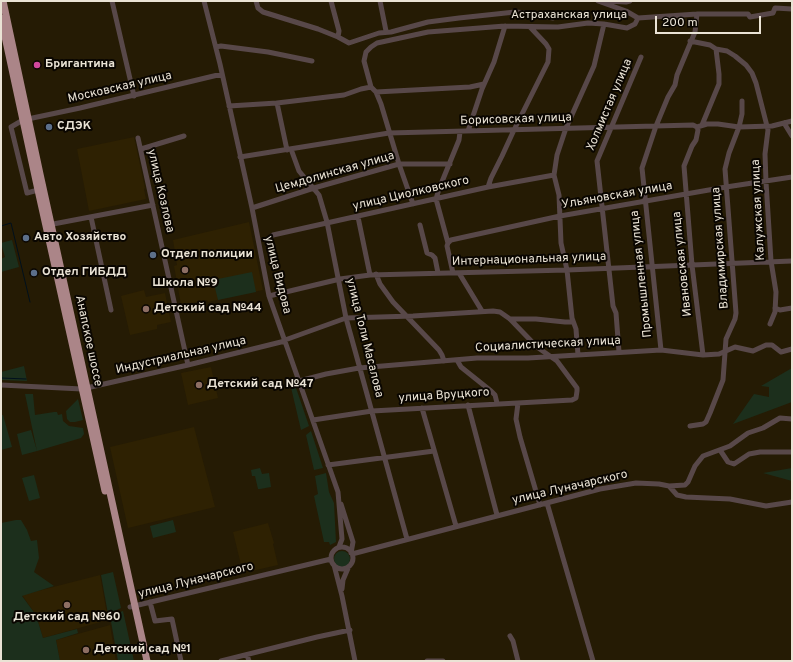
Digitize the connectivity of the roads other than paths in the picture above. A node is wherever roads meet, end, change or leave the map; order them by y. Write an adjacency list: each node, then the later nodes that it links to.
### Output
1 (3, 1): 35 (highway, Анапское шоссе)
2 (112, 1): 31 (street)
3 (204, 1): 23 (street, улица Видова)
4 (256, 1): 20 (street, Астраханская улица)
5 (331, 1): 20 (street)
6 (380, 1): 19 (street)
7 (600, 1): 8 (street, Астраханская улица); 14 (street)
8 (630, 1)
9 (792, 9): 10 (street, Астраханская улица)
10 (697, 14): 14 (street, Астраханская улица); 21 (street, Промышленная улица)
11 (1, 18): 22 (highway, Анапское шоссе)
12 (468, 18): 13 (street, Астраханская улица); 18 (street); 19 (street, Астраханская улица)
13 (553, 18)
14 (638, 18): 15 (street, Астраханская улица)
15 (604, 24): 17 (street, Астраханская улица); 43 (street)
16 (505, 26): 17 (street, Астраханская улица); 18 (street, Астраханская улица); 28 (street)
17 (530, 27): 44 (street)
18 (468, 29): 29 (street, Астраханская улица)
19 (386, 31): 20 (street, Астраханская улица)
20 (338, 37)
21 (690, 41): 24 (street, Калужская улица); 38 (street, Промышленная улица)
22 (4, 42): 35 (highway, Анапское шоссе)
23 (216, 47): 26 (street); 27 (street, улица Видова)
24 (716, 50): 39 (street, Ивановская улица); 40 (street, Калужская улица)
25 (641, 57): 41 (street, Холмистая улица)
26 (312, 61)
27 (222, 74): 31 (street, Московская улица); 34 (street, улица Видова)
28 (484, 84): 30 (street); 45 (street)
29 (371, 87): 30 (street); 33 (street)
30 (376, 92): 47 (street)
31 (134, 96): 35 (street, Московская улица)
32 (742, 101): 42 (street, Владимирская улица)
33 (277, 103): 34 (street); 52 (street, улица Толи Масалова)
34 (229, 106): 53 (street, улица Видова)
35 (26, 119): 62 (highway, Анапское шоссе); 62 (street); 74 (highway, Анапское шоссе)
36 (792, 121): 37 (street, Борисовская улица)
37 (784, 123): 40 (street, Борисовская улица); 49 (street)
38 (656, 126): 39 (street, Борисовская улица); 41 (street, Борисовская улица); 65 (street, Промышленная улица)
39 (699, 126): 42 (street, Борисовская улица); 63 (street, Ивановская улица)
40 (767, 126): 42 (street, Борисовская улица); 58 (street, Калужская улица)
41 (613, 127): 43 (street, Борисовская улица); 69 (street, Холмистая улица)
42 (739, 127): 60 (street, Владимирская улица)
43 (566, 128): 44 (street, Борисовская улица); 56 (street)
44 (514, 130): 45 (street, Борисовская улица); 59 (street)
45 (468, 131): 46 (street, Борисовская улица)
46 (460, 132): 47 (street, Борисовская улица); 55 (street)
47 (389, 133): 52 (street, Борисовская улица); 54 (street)
48 (184, 136): 51 (street)
49 (792, 136)
50 (138, 138): 51 (street, улица Козлова)
51 (141, 149): 67 (street, улица Козлова)
52 (289, 150): 53 (street, Борисовская улица); 61 (street, улица Толи Масалова)
53 (240, 157): 68 (street, улица Видова)
54 (399, 164): 55 (street, Цемдолинская улица); 61 (street, Цемдолинская улица); 66 (street)
55 (450, 164): 64 (street)
56 (554, 175): 59 (street, улица Циолковского); 70 (street)
57 (792, 178): 58 (street, Ульяновская улица)
58 (766, 182): 60 (street, Ульяновская улица); 79 (street, Калужская улица)
59 (488, 187): 64 (street, улица Циолковского)
60 (726, 187): 63 (street, Ульяновская улица); 80 (street, Владимирская улица)
61 (314, 188): 68 (street, Цемдолинская улица); 73 (street, улица Толи Масалова)
62 (38, 190): 74 (highway, Анапское шоссе)
63 (686, 194): 65 (street, Ульяновская улица); 81 (street, Ивановская улица)
64 (436, 199): 66 (street, улица Циолковского); 77 (street)
65 (644, 202): 69 (street, Ульяновская улица); 82 (street, Промышленная улица)
66 (413, 204): 72 (street, улица Циолковского)
67 (153, 205): 71 (street); 110 (street, улица Козлова)
68 (252, 208): 90 (street, улица Видова)
69 (602, 210): 70 (street, Ульяновская улица); 83 (street, Холмистая улица)
70 (560, 216): 77 (street, Ульяновская улица); 84 (street)
71 (91, 217): 74 (street); 93 (street)
72 (358, 217): 73 (street, улица Циолковского); 88 (street)
73 (327, 222): 76 (street, улица Циолковского); 89 (street, улица Толи Масалова)
74 (49, 225): 114 (highway, Анапское шоссе)
75 (420, 225): 86 (street)
76 (273, 235)
77 (448, 243): 85 (street)
78 (792, 261): 79 (street, Интернациональная улица)
79 (771, 262): 80 (street, Интернациональная улица); 91 (street, Калужская улица)
80 (732, 263): 81 (street, Интернациональная улица); 104 (street, Владимирская улица)
81 (692, 265): 82 (street, Интернациональная улица); 106 (street, Ивановская улица)
82 (651, 266): 83 (street, Интернациональная улица); 102 (street, Промышленная улица)
83 (609, 268): 84 (street, Интернациональная улица); 103 (street, Холмистая улица)
84 (567, 270): 87 (street, Интернациональная улица); 98 (street)
85 (453, 272): 86 (street, Интернациональная улица); 87 (street, Интернациональная улица)
86 (438, 273): 88 (street, Интернациональная улица)
87 (459, 273): 94 (street)
88 (373, 274): 89 (street, Интернациональная улица); 95 (street)
89 (340, 279): 90 (street, Интернациональная улица); 96 (street, улица Толи Масалова)
90 (269, 296): 100 (street, улица Видова)
91 (775, 308): 92 (street); 99 (street, Калужская улица)
92 (792, 308)
93 (111, 310)
94 (482, 311): 95 (street, Индустриальная улица); 97 (street, Индустриальная улица)
95 (407, 316): 96 (street, Индустриальная улица); 109 (street)
96 (346, 318): 100 (street, Индустриальная улица); 111 (street, улица Толи Масалова)
97 (510, 319): 98 (street, Индустриальная улица); 107 (street)
98 (573, 322): 105 (street)
99 (770, 324)
100 (285, 341): 110 (street, Индустриальная улица); 112 (street, улица Видова)
101 (792, 349): 104 (street, Социалистическая улица)
102 (661, 350): 103 (street, Социалистическая улица); 106 (street, Социалистическая улица)
103 (619, 352): 105 (street, Социалистическая улица)
104 (725, 352): 106 (street, Социалистическая улица); 122 (street, Владимирская улица)
105 (578, 354): 107 (street, Социалистическая улица)
106 (703, 355)
107 (550, 356): 108 (street, Социалистическая улица); 116 (street, улица Вруцкого)
108 (457, 360): 109 (street, Социалистическая улица); 115 (street)
109 (444, 362): 111 (street, Социалистическая улица)
110 (188, 365): 114 (street, Индустриальная улица)
111 (359, 368): 112 (street, Социалистическая улица); 119 (street, улица Толи Масалова)
112 (299, 381): 121 (street, улица Видова)
113 (1, 385): 114 (street, Индустриальная улица)
114 (84, 388): 143 (highway, Анапское шоссе)
115 (497, 403): 116 (street, улица Вруцкого); 117 (street, улица Вруцкого)
116 (518, 403): 132 (street)
117 (468, 405): 118 (street, улица Вруцкого); 133 (street)
118 (422, 408): 119 (street, улица Вруцкого); 124 (street)
119 (372, 411): 121 (street, улица Вруцкого); 126 (street, улица Толи Масалова)
120 (792, 419): 123 (street)
121 (314, 420): 127 (street, улица Видова)
122 (690, 426)
123 (720, 450): 125 (street); 128 (street)
124 (434, 451): 126 (street); 134 (street)
125 (792, 452)
126 (385, 457): 127 (street); 135 (street, улица Толи Масалова)
127 (328, 465): 129 (street, улица Видова)
128 (669, 486): 130 (street, улица Луначарского); 131 (street, улица Луначарского)
129 (338, 492): 136 (street, улица Видова); 137 (street)
130 (792, 502)
131 (547, 503): 132 (street, улица Луначарского); 156 (street)
132 (540, 505): 133 (street, улица Луначарского)
133 (498, 515): 134 (street, улица Луначарского)
134 (456, 526): 135 (street, улица Луначарского)
135 (407, 538): 137 (street, улица Луначарского)
136 (339, 547): 137 (street); 138 (street)
137 (351, 553): 140 (street)
138 (331, 559): 139 (street); 142 (street, улица Луначарского)
139 (334, 565): 140 (street); 141 (street)
140 (350, 565): 141 (street)
141 (342, 596): 144 (street)
142 (150, 602): 143 (street, улица Луначарского); 149 (street)
143 (133, 606): 147 (highway, Анапское шоссе); 148 (highway, Анапское шоссе)
144 (350, 630): 146 (street); 152 (street)
145 (510, 636): 155 (street)
146 (247, 655): 150 (street); 151 (street)
147 (142, 661)
148 (147, 661)
149 (181, 661)
150 (221, 661)
151 (249, 661)
152 (355, 661)
153 (427, 661): 154 (street)
154 (443, 661)
155 (518, 661)
156 (593, 661)

